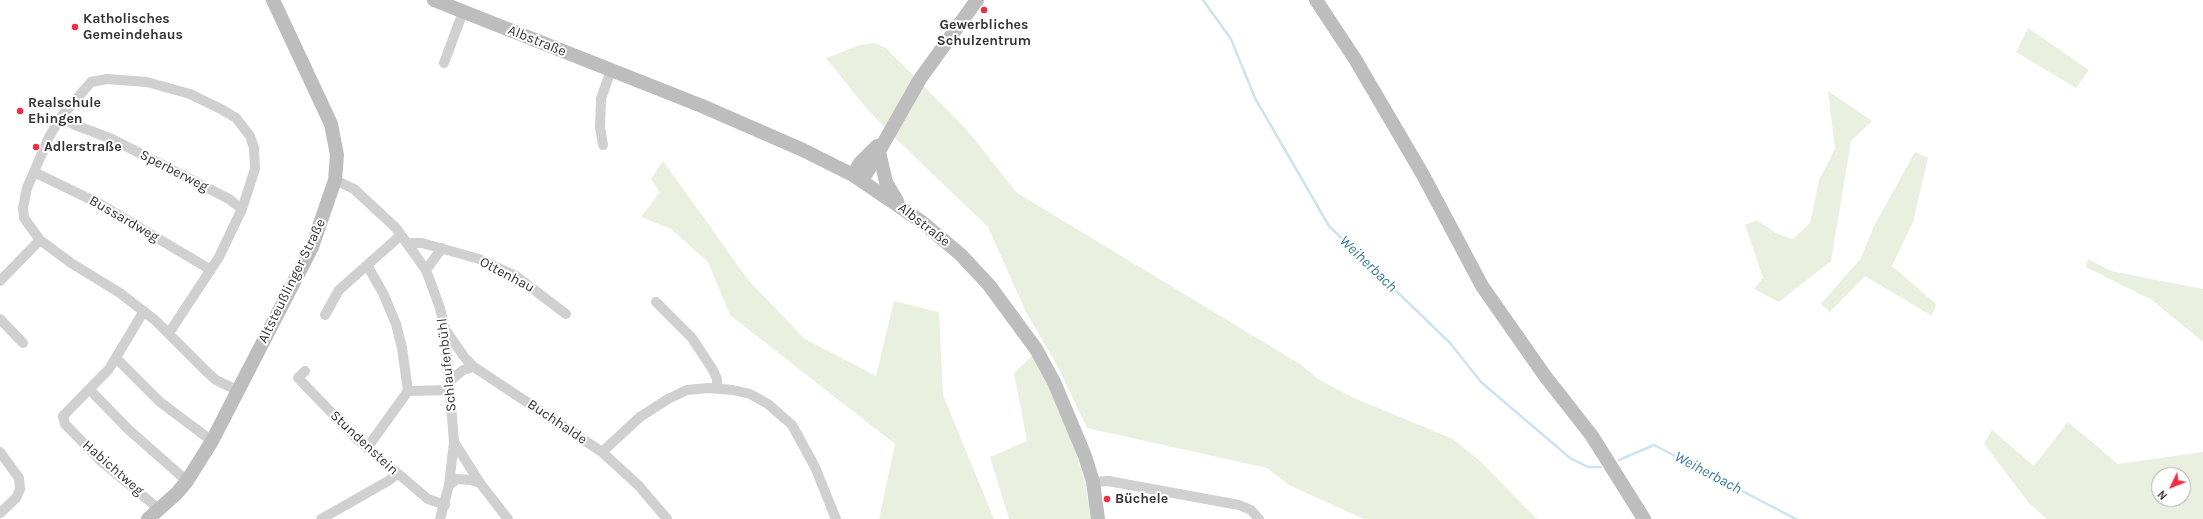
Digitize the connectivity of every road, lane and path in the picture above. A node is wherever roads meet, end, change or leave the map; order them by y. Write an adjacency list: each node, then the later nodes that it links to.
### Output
1 (273, 0): 14 (street, Altsteußlinger Straße)
2 (434, 0): 5 (street, Albstraße)
3 (978, 0): 9 (street)
4 (1316, 0): 61 (street)
5 (462, 12): 6 (street); 7 (street, Albstraße)
6 (444, 63)
7 (611, 70): 10 (street); 13 (street, Albstraße)
8 (61, 117): 12 (street); 16 (street, Sperberweg); 16 (street)
9 (890, 133): 11 (street); 13 (street)
10 (603, 145)
11 (879, 152): 13 (street); 15 (street)
12 (34, 172): 18 (street); 21 (street, Bussardweg)
13 (858, 178): 15 (street, Albstraße)
14 (335, 180): 17 (street, Schlaufenbühl); 38 (street, Altsteußlinger Straße)
15 (903, 207): 47 (street, Albstraße)
16 (242, 208): 21 (street)
17 (404, 239): 19 (street, Ottenhau); 20 (street); 22 (street, Schlaufenbühl)
18 (40, 240): 23 (street); 25 (street)
19 (442, 248): 22 (street); 26 (street, Ottenhau)
20 (367, 265): 27 (street); 39 (street)
21 (211, 270): 30 (street)
22 (426, 270): 29 (street, Schlaufenbühl)
23 (0, 281)
24 (656, 302): 36 (street)
25 (144, 311): 30 (street); 32 (street, Habichtweg)
26 (566, 314)
27 (325, 316)
28 (0, 319): 31 (street)
29 (446, 330): 33 (street, Buchhalde); 35 (street, Schlaufenbühl)
30 (169, 333): 38 (street)
31 (23, 343)
32 (116, 358): 37 (street, Habichtweg); 40 (street)
33 (474, 367): 35 (street); 44 (street, Buchhalde)
34 (306, 371): 42 (street, Stundenstein)
35 (450, 386): 39 (street); 41 (street, Schlaufenbühl)
36 (717, 388): 44 (street); 58 (street)
37 (90, 390): 46 (street); 51 (street, Habichtweg)
38 (239, 391): 40 (street, Altsteußlinger Straße)
39 (408, 391): 42 (street)
40 (212, 441): 46 (street, Altsteußlinger Straße)
41 (454, 442): 48 (street); 49 (street, Schlaufenbühl)
42 (367, 448): 45 (street, Stundenstein)
43 (0, 452): 52 (street)
44 (602, 452): 57 (street, Buchhalde)
45 (397, 474): 50 (street, Stundenstein); 54 (street)
46 (187, 481): 51 (street, Altsteußlinger Straße)
47 (1093, 482): 59 (street, Albstraße); 60 (street)
48 (480, 483): 49 (street); 56 (street)
49 (449, 485): 50 (street, Schlaufenbühl)
50 (445, 505): 55 (street, Schlaufenbühl)
51 (160, 510): 53 (street, Altsteußlinger Straße)
52 (0, 513)
53 (148, 519)
54 (321, 519)
55 (440, 519)
56 (508, 519)
57 (666, 519)
58 (836, 519)
59 (1098, 519)
60 (1259, 519)
61 (1644, 519)

